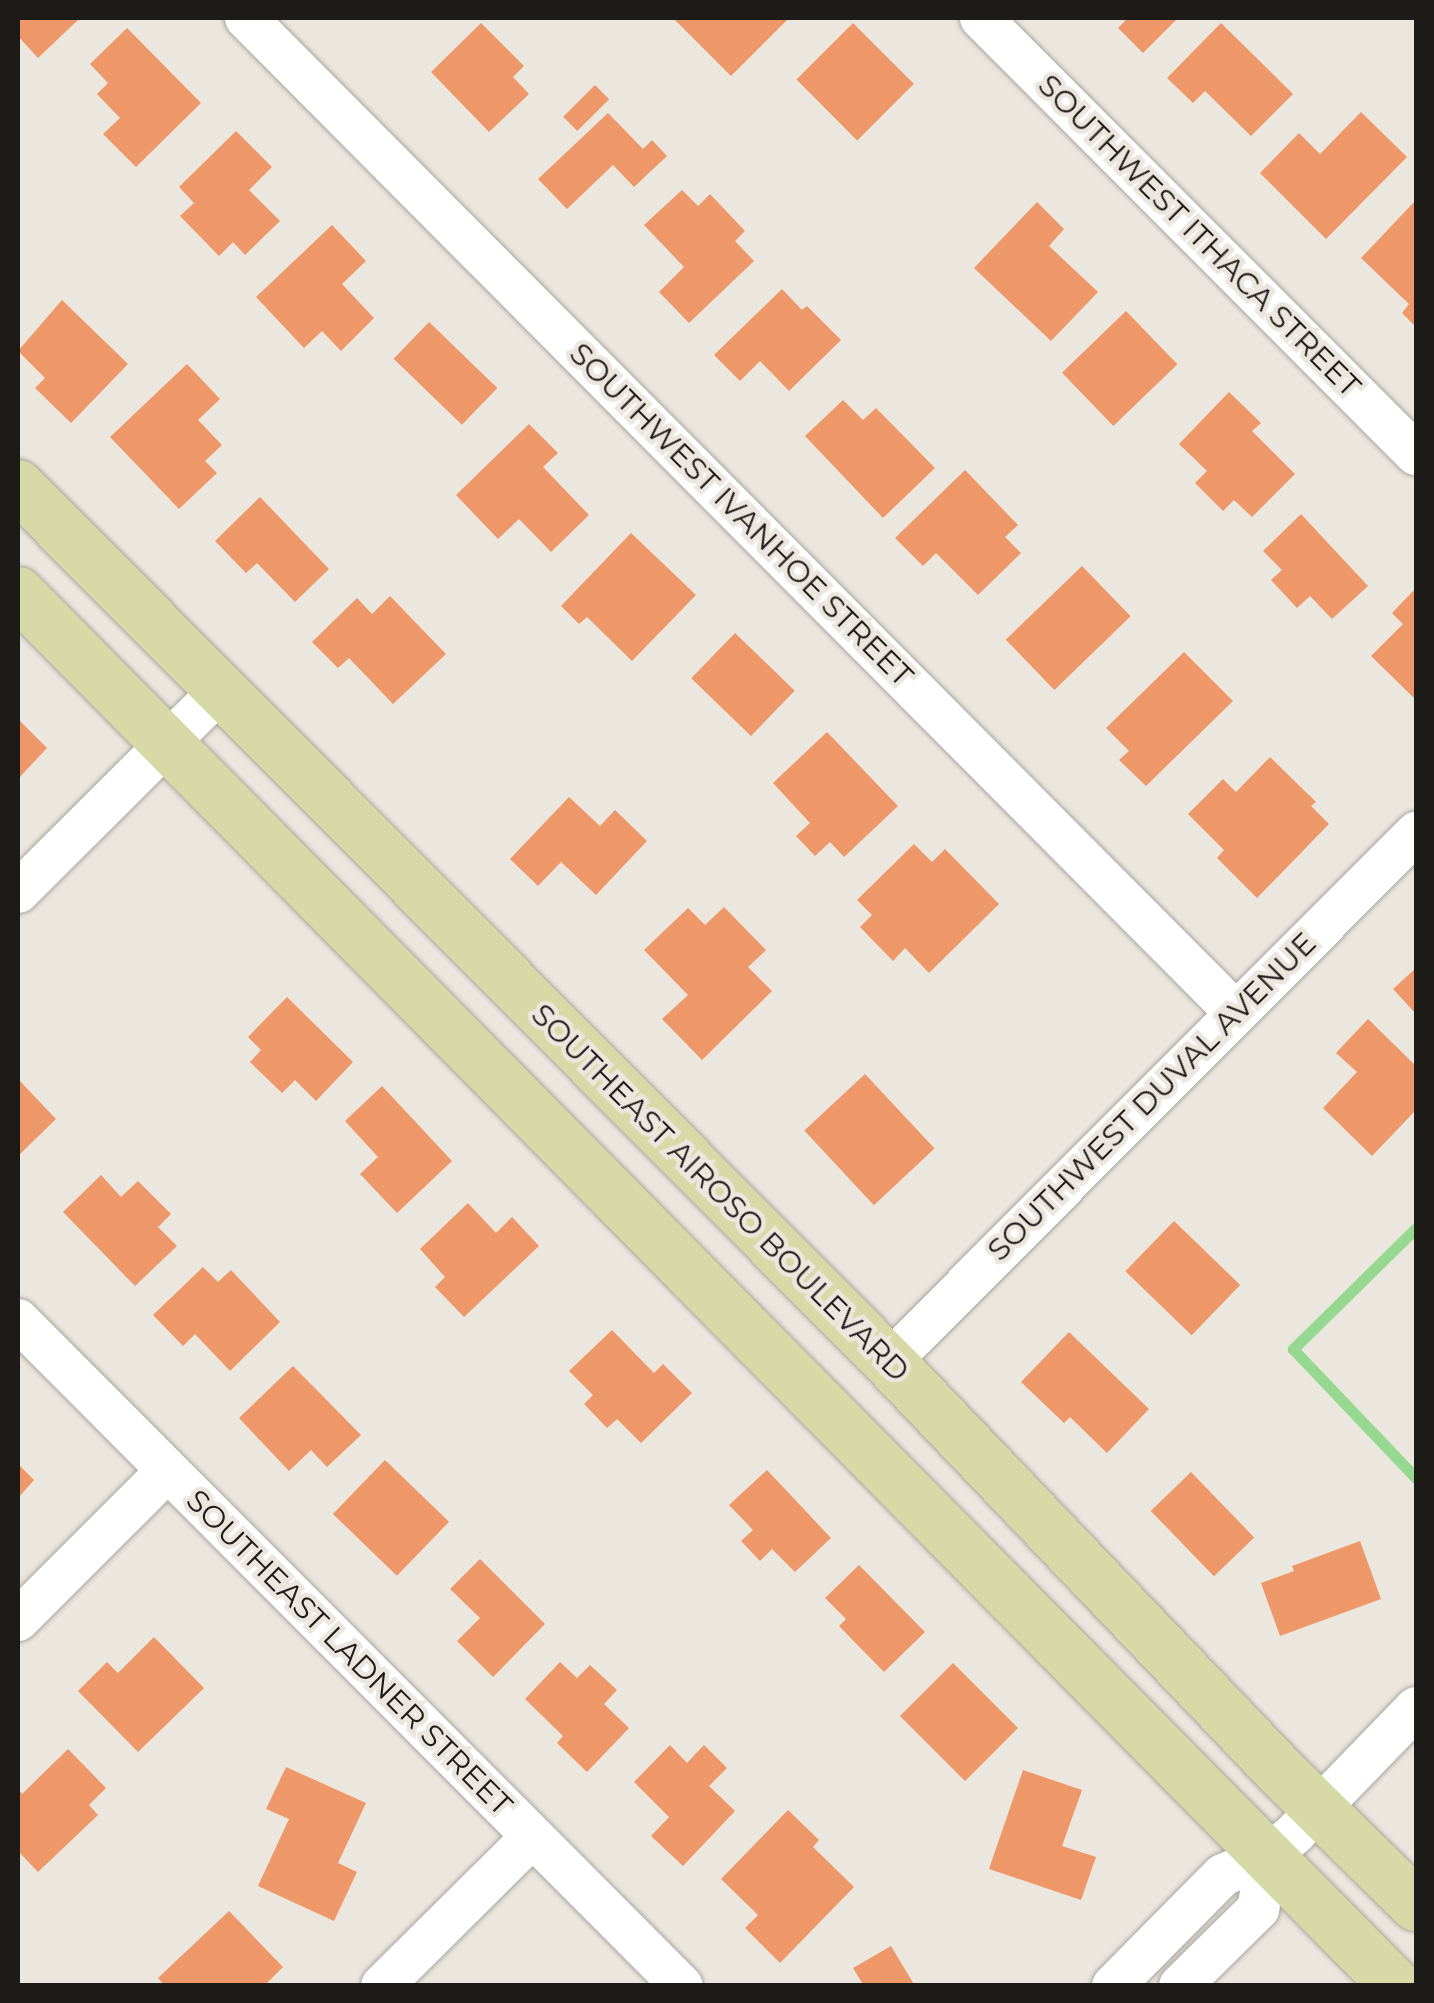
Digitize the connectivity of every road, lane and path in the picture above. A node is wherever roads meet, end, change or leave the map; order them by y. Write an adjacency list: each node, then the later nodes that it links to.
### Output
1 (246, 18): 10 (street, SOUTHWEST IVANHOE STREET)
2 (981, 18): 3 (street, SOUTHWEST ITHACA STREET)
3 (1416, 454)
4 (18, 486): 6 (main road, SOUTHEAST AIROSO BOULEVARD)
5 (18, 594): 7 (main road, SOUTHEAST AIROSO BOULEVARD)
6 (220, 690): 7 (street); 12 (main road, SOUTHEAST AIROSO BOULEVARD)
7 (167, 744): 9 (street); 16 (main road, SOUTHEAST AIROSO BOULEVARD)
8 (1416, 833): 10 (street, SOUTHWEST DUVAL AVENUE)
9 (18, 892)
10 (1236, 1013): 12 (street, SOUTHWEST DUVAL AVENUE)
11 (18, 1320): 13 (street, SOUTHEAST LADNER STREET)
12 (889, 1362): 16 (main road, SOUTHEAST AIROSO BOULEVARD)
13 (168, 1470): 14 (street); 17 (street, SOUTHEAST LADNER STREET)
14 (18, 1620)
15 (1416, 1708): 16 (street)
16 (1294, 1833): 18 (main road, SOUTHEAST AIROSO BOULEVARD); 21 (street); 22 (street); 23 (main road, SOUTHEAST AIROSO BOULEVARD)
17 (532, 1837): 19 (street); 20 (street, SOUTHEAST LADNER STREET)
18 (1416, 1905)
19 (382, 1986)
20 (682, 1986)
21 (1113, 1986)
22 (1180, 1986)
23 (1396, 1986)

